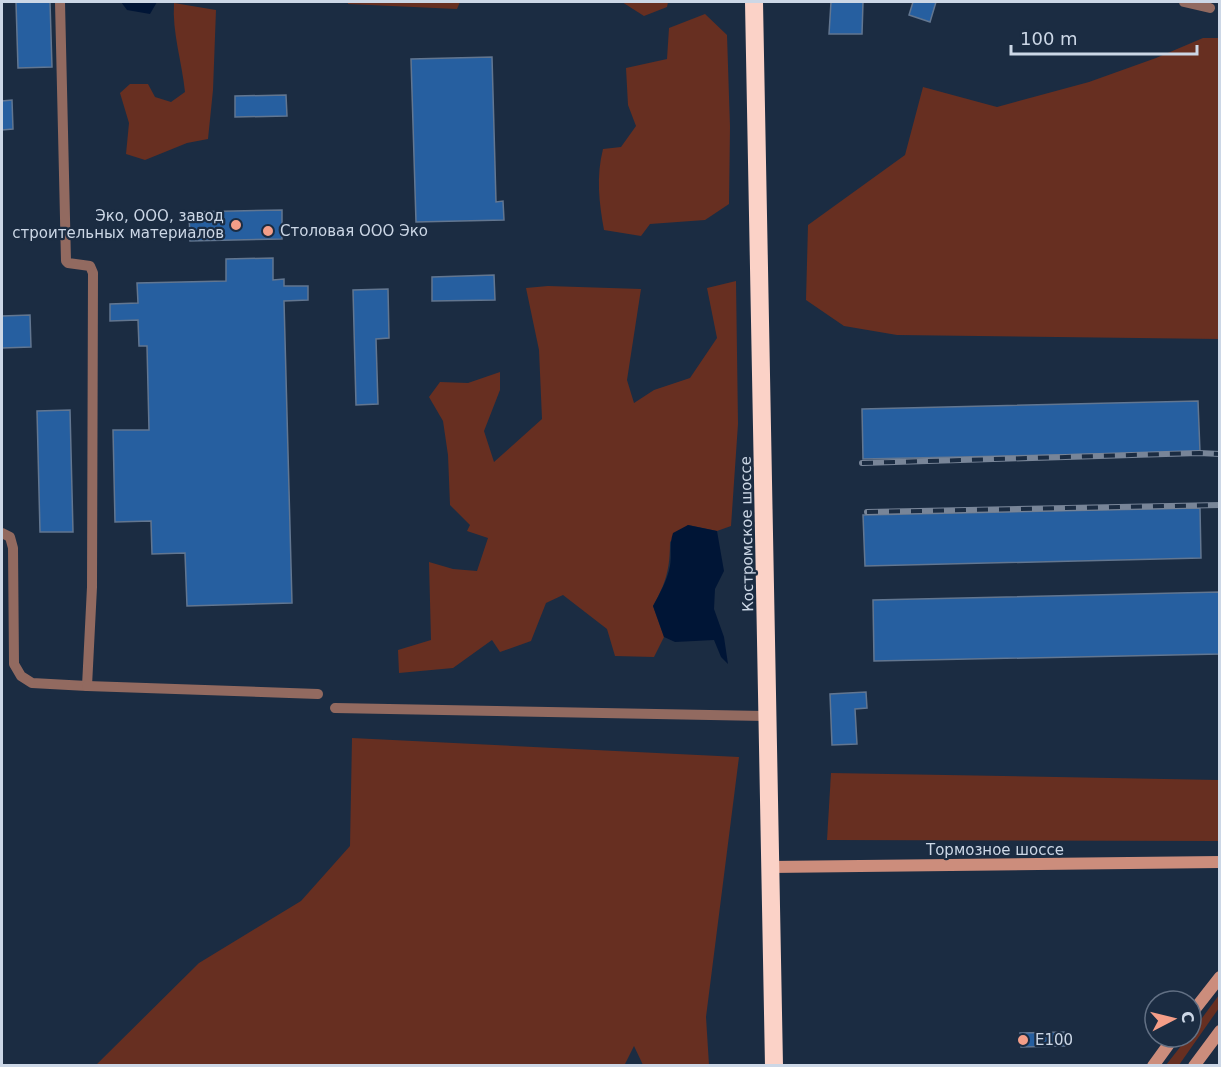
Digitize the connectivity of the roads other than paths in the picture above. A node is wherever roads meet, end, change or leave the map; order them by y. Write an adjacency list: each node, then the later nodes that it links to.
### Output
1 (60, 2): 6 (street)
2 (754, 2): 9 (highway, Костромское шоссе)
3 (1184, 2): 4 (street)
4 (1210, 8)
5 (2, 533): 6 (street)
6 (87, 686): 7 (street)
7 (318, 694)
8 (335, 708): 9 (street)
9 (768, 716): 11 (highway, Костромское шоссе)
10 (1220, 862): 11 (street, Тормозное шоссе)
11 (770, 867): 16 (highway, Костромское шоссе)
12 (1220, 977): 13 (street)
13 (1203, 999)
14 (1220, 1031): 18 (street)
15 (1165, 1049): 17 (street)
16 (774, 1065)
17 (1153, 1065)
18 (1194, 1065)

